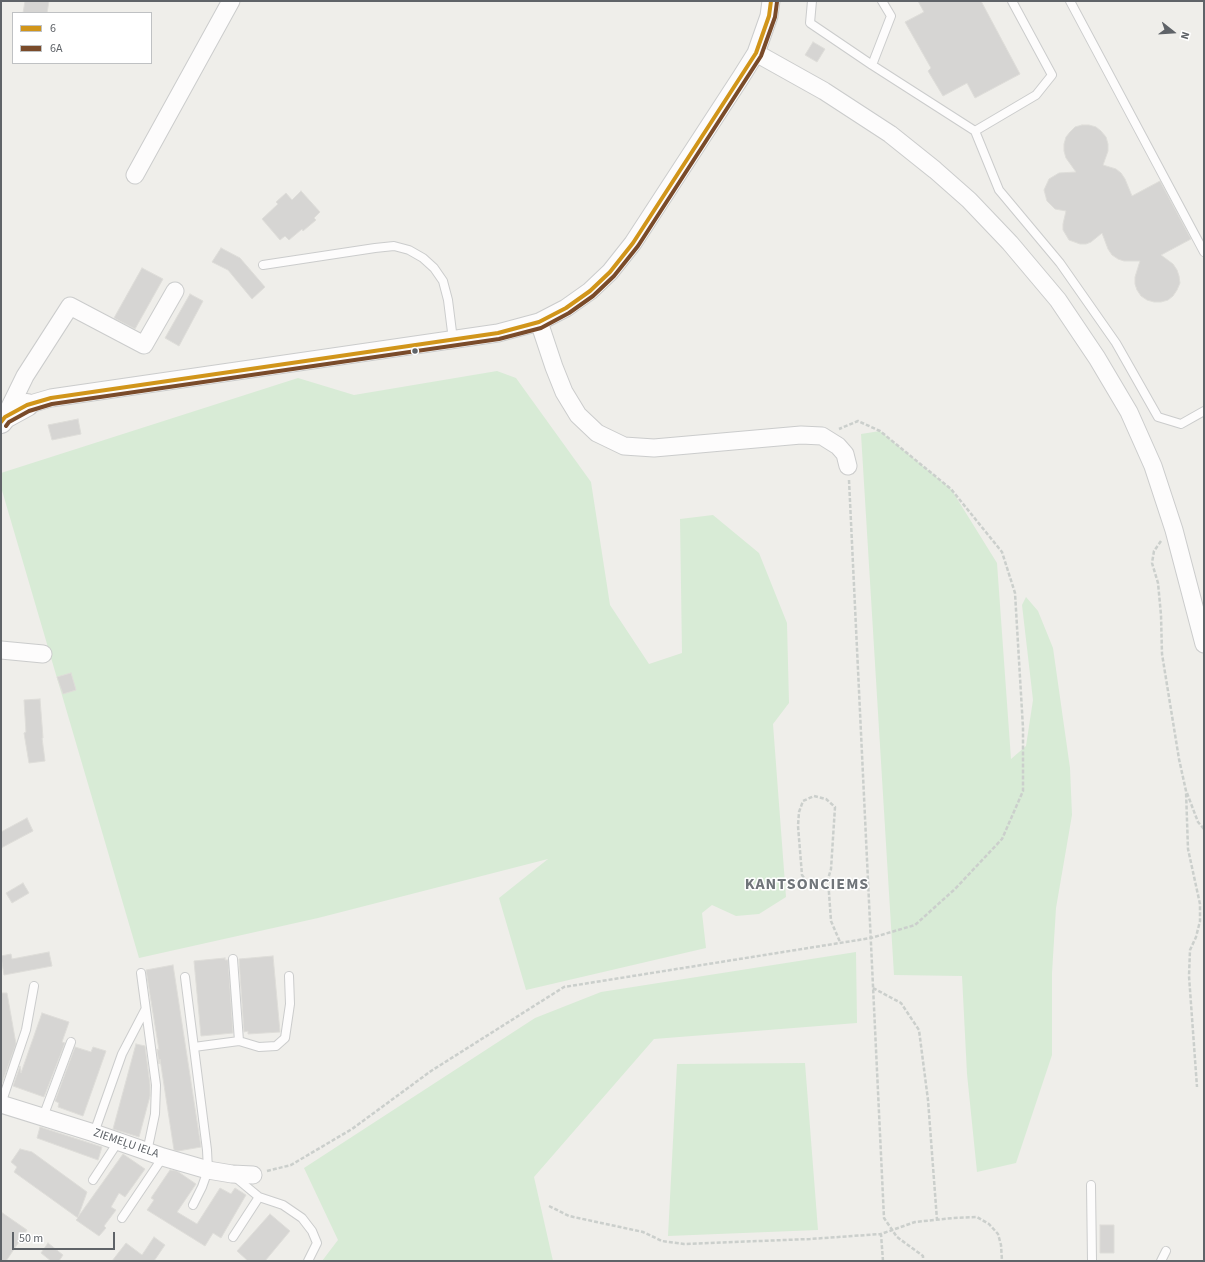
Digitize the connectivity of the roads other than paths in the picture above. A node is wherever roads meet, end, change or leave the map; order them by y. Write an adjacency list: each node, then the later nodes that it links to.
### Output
1 (231, 1): 10 (street)
2 (770, 1): 7 (street)
3 (812, 1): 8 (lane)
4 (882, 1): 8 (lane)
5 (1012, 1): 9 (lane)
6 (1070, 1): 11 (lane)
7 (756, 53): 14 (street); 20 (street)
8 (872, 65): 9 (lane)
9 (975, 131): 17 (lane)
10 (135, 175)
11 (1204, 252)
12 (263, 265): 15 (lane)
13 (175, 291): 18 (street)
14 (539, 322): 15 (street); 19 (street)
15 (454, 340): 16 (street)
16 (27, 405): 18 (street)
17 (1204, 411)
18 (3, 419)
19 (848, 466)
20 (1204, 644)
21 (1, 650): 22 (street)
22 (43, 654)
23 (233, 959): 29 (lane)
24 (141, 973): 28 (lane)
25 (289, 976): 29 (lane)
26 (185, 978): 31 (lane)
27 (34, 986): 32 (lane)
28 (145, 1010): 34 (lane); 36 (lane)
29 (239, 1041): 31 (lane)
30 (71, 1042): 33 (lane)
31 (194, 1047): 38 (lane)
32 (1, 1104): 33 (street, ZIEMEĻU IELA)
33 (43, 1117): 34 (street, ZIEMEĻU IELA)
34 (94, 1133): 35 (street, ZIEMEĻU IELA)
35 (118, 1142): 36 (street, ZIEMEĻU IELA); 41 (lane)
36 (147, 1152): 37 (street, ZIEMEĻU IELA)
37 (163, 1157): 38 (street, ZIEMEĻU IELA); 45 (lane)
38 (208, 1170): 39 (street, ZIEMEĻU IELA); 44 (lane)
39 (232, 1174): 40 (street, ZIEMEĻU IELA); 43 (lane)
40 (253, 1175)
41 (92, 1180)
42 (1091, 1185): 49 (lane)
43 (259, 1197): 46 (lane); 48 (lane)
44 (193, 1205)
45 (122, 1218)
46 (233, 1237)
47 (1166, 1251): 50 (lane)
48 (308, 1261)
49 (1092, 1261)
50 (1160, 1261)

